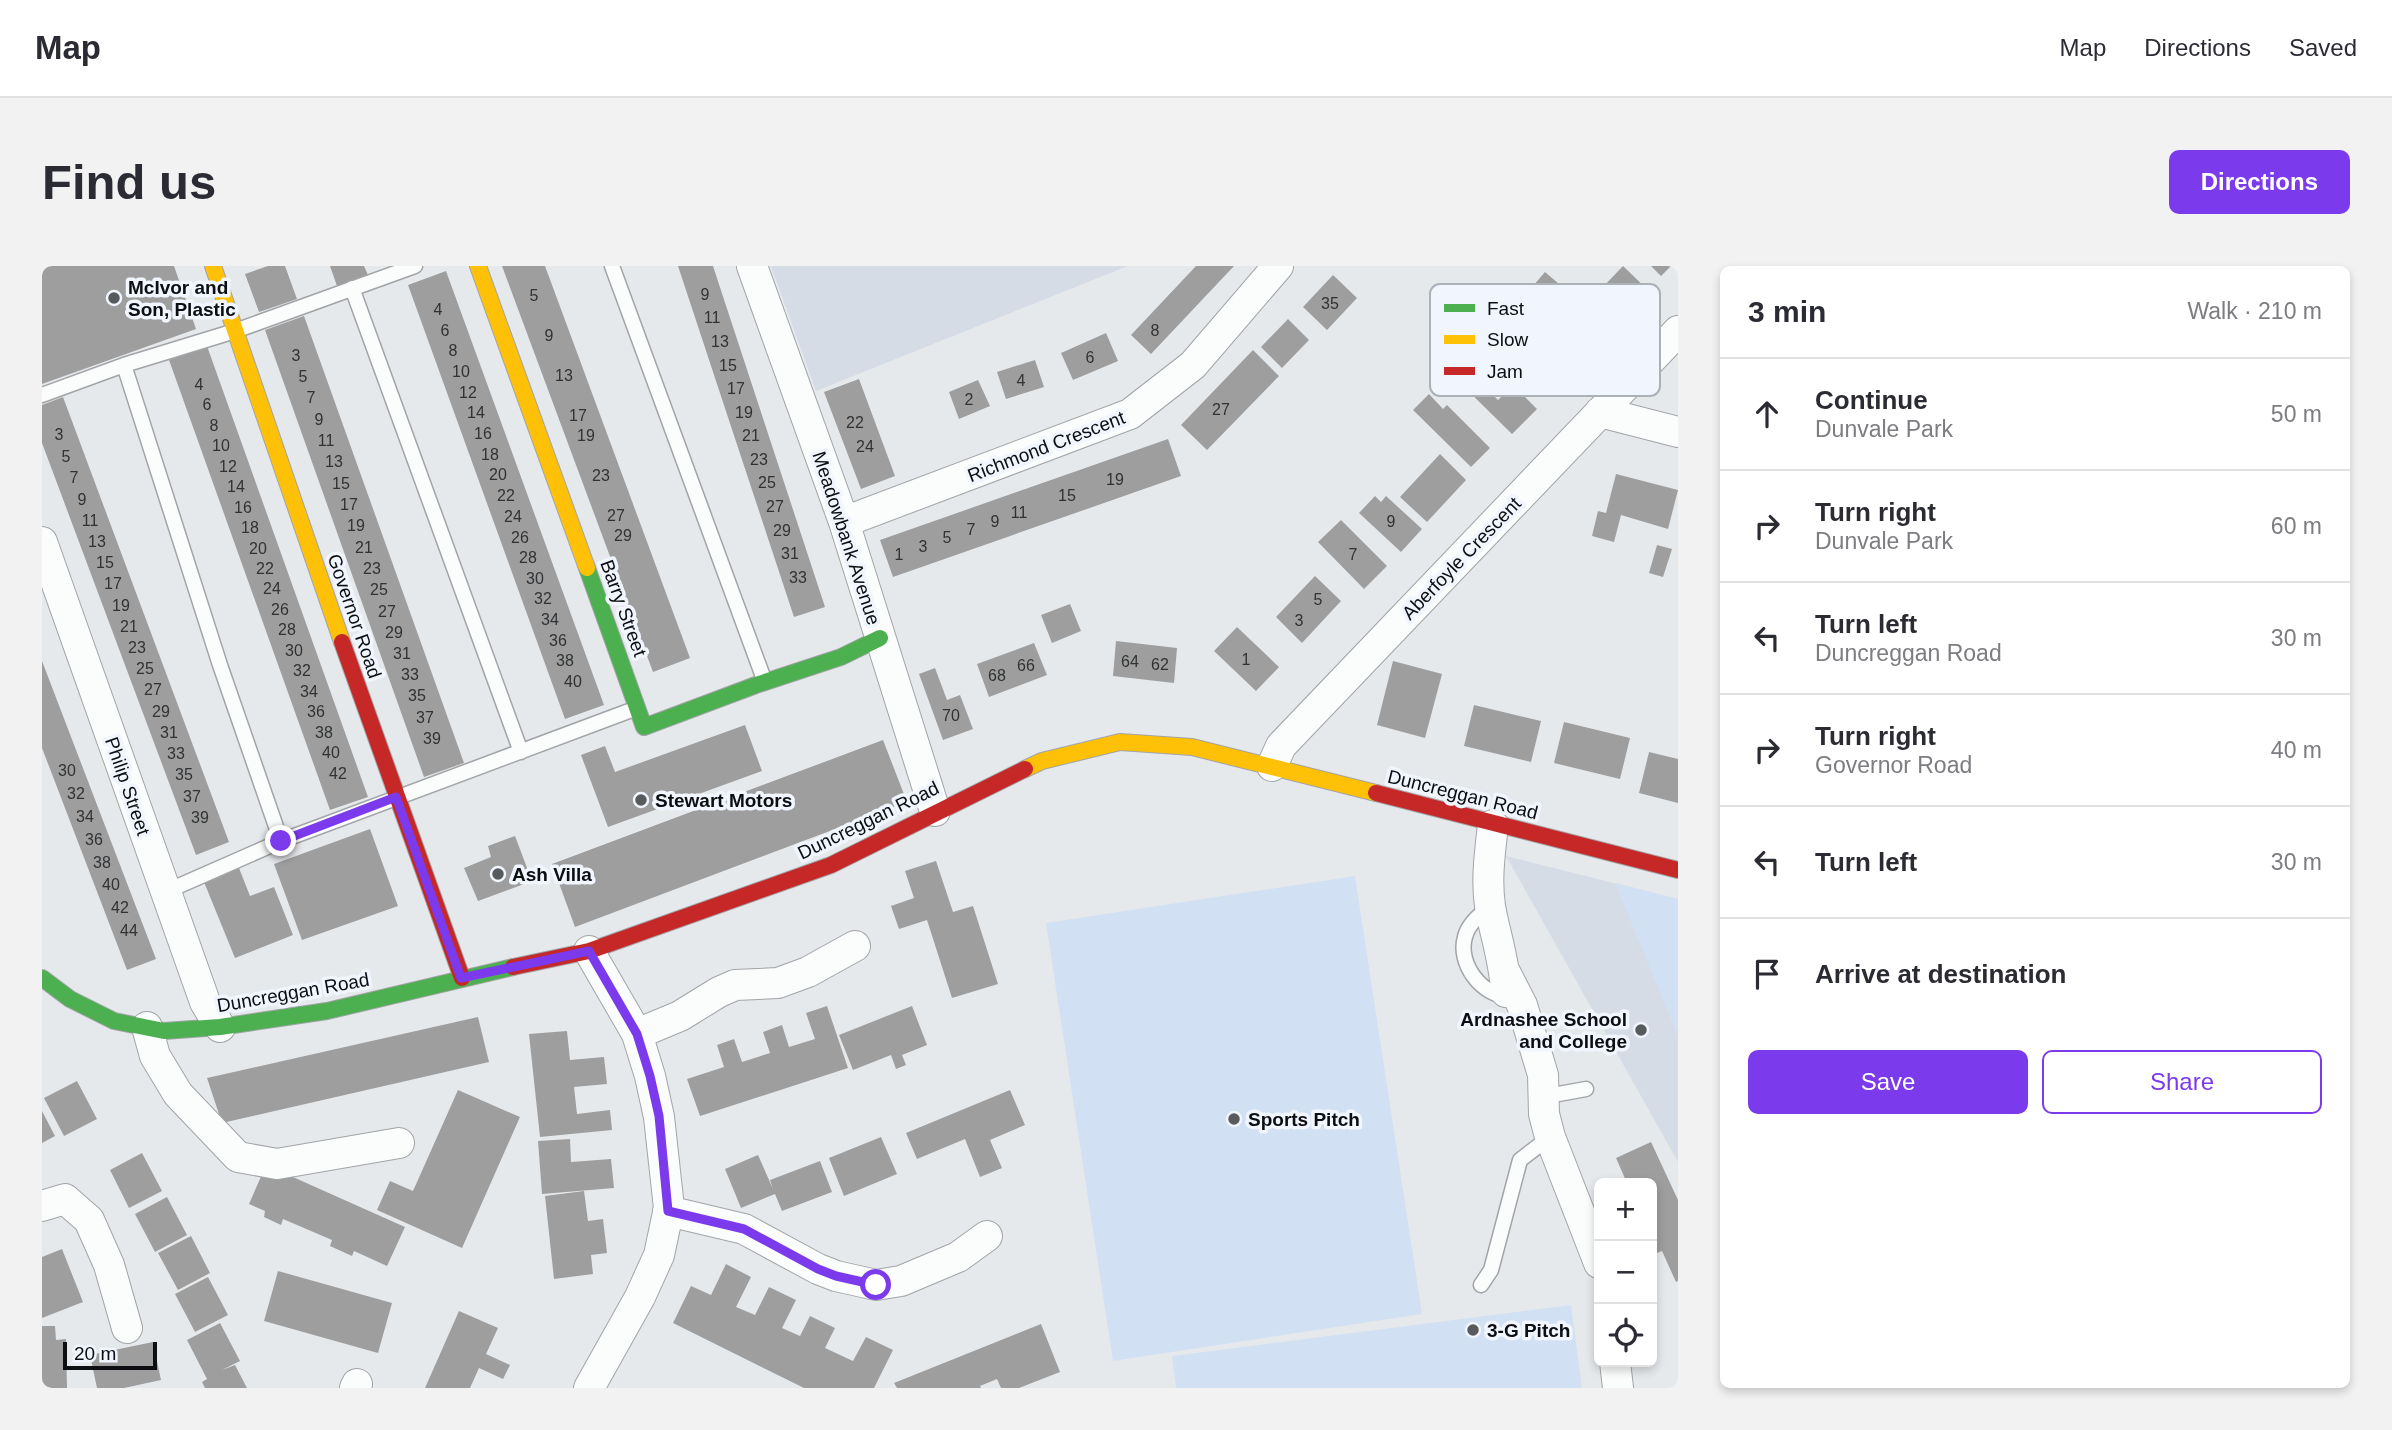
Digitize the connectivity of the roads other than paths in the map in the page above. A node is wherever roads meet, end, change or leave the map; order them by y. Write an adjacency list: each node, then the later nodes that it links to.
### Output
1 (213, 266): 8 (main road, Governor Road)
2 (415, 266): 7 (lane)
3 (478, 266): 20 (main road, Barry Street)
4 (612, 266): 19 (lane)
5 (752, 266): 16 (street, Meadowbank Avenue)
6 (1278, 266): 16 (street, Richmond Crescent)
7 (352, 288): 8 (lane); 21 (lane)
8 (235, 331): 11 (lane); 23 (main road, Governor Road)
9 (1678, 331): 10 (street, Aberfoyle Crescent)
10 (1660, 350)
11 (124, 365): 12 (lane); 26 (lane)
12 (42, 395)
13 (1615, 396): 14 (street, Aberfoyle Crescent)
14 (1600, 412): 15 (street); 22 (street, Aberfoyle Crescent)
15 (1678, 432)
16 (844, 522): 18 (street, Meadowbank Avenue)
17 (42, 542): 28 (street, Philip Street)
18 (880, 638): 19 (main road); 24 (street, Meadowbank Avenue)
19 (765, 682): 20 (main road)
20 (638, 708): 21 (lane)
21 (521, 752): 23 (lane)
22 (1272, 766): 24 (main road, Duncreggan Road); 25 (main road, Duncreggan Road)
23 (396, 797): 26 (lane); 32 (main road, Governor Road)
24 (936, 811): 30 (main road, Duncreggan Road)
25 (1493, 825): 27 (main road, Duncreggan Road); 37 (street)
26 (281, 841): 28 (lane)
27 (1678, 870)
28 (165, 892): 34 (street, Philip Street)
29 (855, 946): 35 (street)
30 (589, 951): 32 (main road, Duncreggan Road); 35 (street)
31 (42, 978): 33 (main road, Duncreggan Road)
32 (461, 978): 34 (main road, Duncreggan Road)
33 (147, 1027): 34 (main road, Duncreggan Road); 38 (street)
34 (220, 1027)
35 (637, 1034): 40 (street)
36 (1586, 1089): 37 (lane)
37 (1543, 1112): 42 (street); 43 (lane)
38 (399, 1143)
39 (42, 1206): 44 (street)
40 (668, 1211): 41 (street); 46 (street)
41 (987, 1236)
42 (1594, 1250)
43 (1481, 1285)
44 (127, 1328)
45 (1616, 1367): 47 (street)
46 (589, 1388)
47 (1618, 1388)

